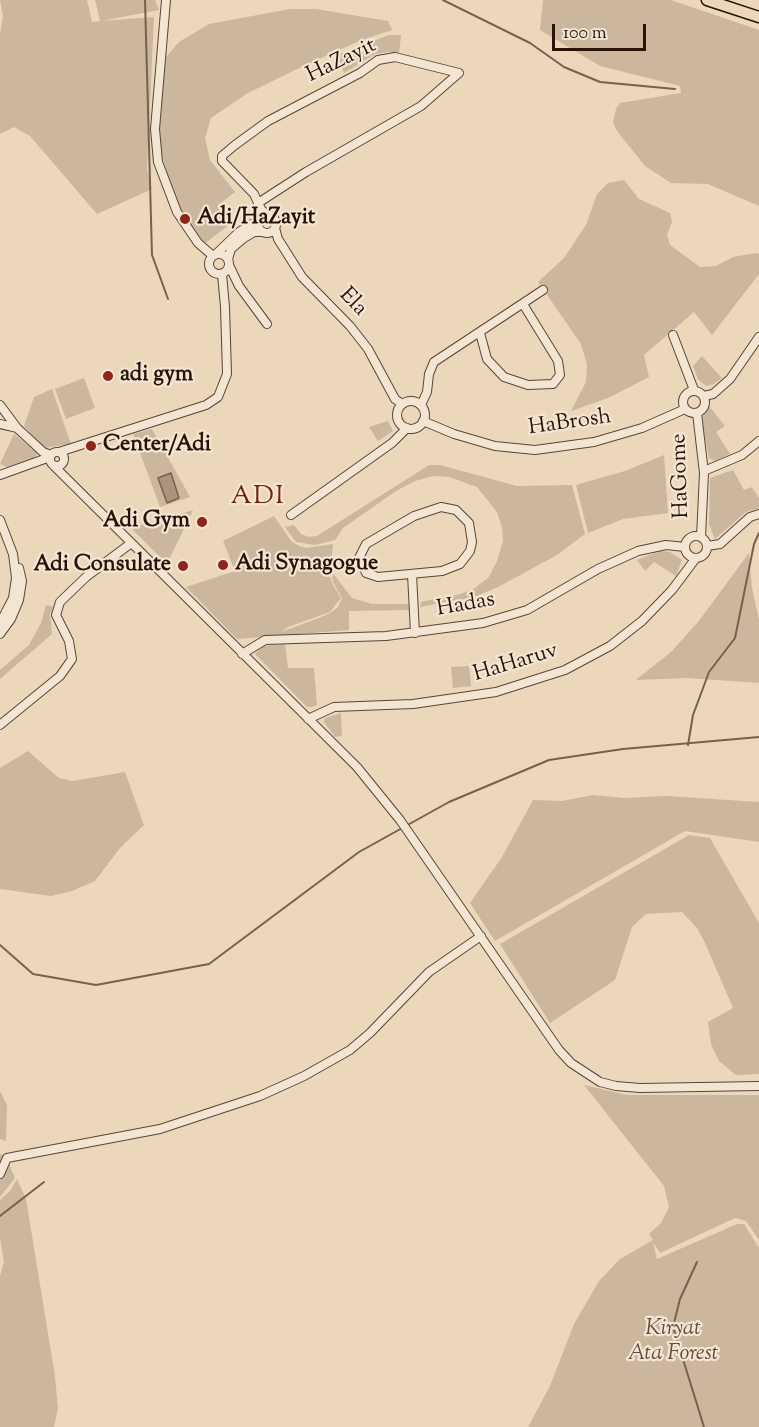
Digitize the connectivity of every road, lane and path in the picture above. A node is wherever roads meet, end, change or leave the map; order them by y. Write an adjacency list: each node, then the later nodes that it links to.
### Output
1 (166, 0): 9 (street)
2 (707, 0): 3 (main road)
3 (759, 17)
4 (258, 203): 4 (street, HaZayit); 5 (street, HaZayit)
5 (267, 215): 6 (street); 7 (street)
6 (259, 220): 8 (street); 9 (street)
7 (275, 228): 8 (street); 20 (street, Ela)
8 (262, 232): 10 (street)
9 (215, 255): 10 (street); 11 (street)
10 (229, 262): 11 (street); 14 (street)
11 (222, 274): 30 (street)
12 (543, 290): 13 (street)
13 (523, 304): 15 (street); 15 (street)
14 (267, 324)
15 (480, 333): 22 (street)
16 (673, 335): 18 (street)
17 (759, 337): 19 (street)
18 (694, 390): 19 (street); 23 (street)
19 (705, 396): 24 (street)
20 (402, 404): 22 (street); 28 (street)
21 (0, 405): 27 (street)
22 (421, 405): 25 (street)
23 (685, 409): 24 (street); 25 (street, HaBrosh)
24 (697, 413): 31 (street, HaGome)
25 (423, 421): 28 (street)
26 (0, 424): 27 (street)
27 (17, 428): 30 (street)
28 (407, 428): 34 (street)
29 (759, 441): 31 (street)
30 (56, 459): 32 (street); 37 (street)
31 (704, 471): 36 (street, HaGome)
32 (0, 476)
33 (759, 514): 38 (street)
34 (291, 515)
35 (0, 523): 40 (street)
36 (701, 537): 38 (street); 39 (street)
37 (130, 544): 46 (street); 48 (street)
38 (707, 546): 41 (street)
39 (685, 547): 41 (street); 44 (street, Hadas)
40 (13, 554): 43 (street); 45 (street)
41 (696, 558): 47 (street, HaHaruv)
42 (412, 574): 42 (street); 44 (street)
43 (0, 623)
44 (415, 633): 46 (street, Hadas)
45 (0, 634)
46 (242, 654): 47 (street)
47 (308, 719): 49 (street)
48 (0, 725)
49 (481, 936): 50 (street); 51 (street)
50 (759, 1086)
51 (0, 1174)

